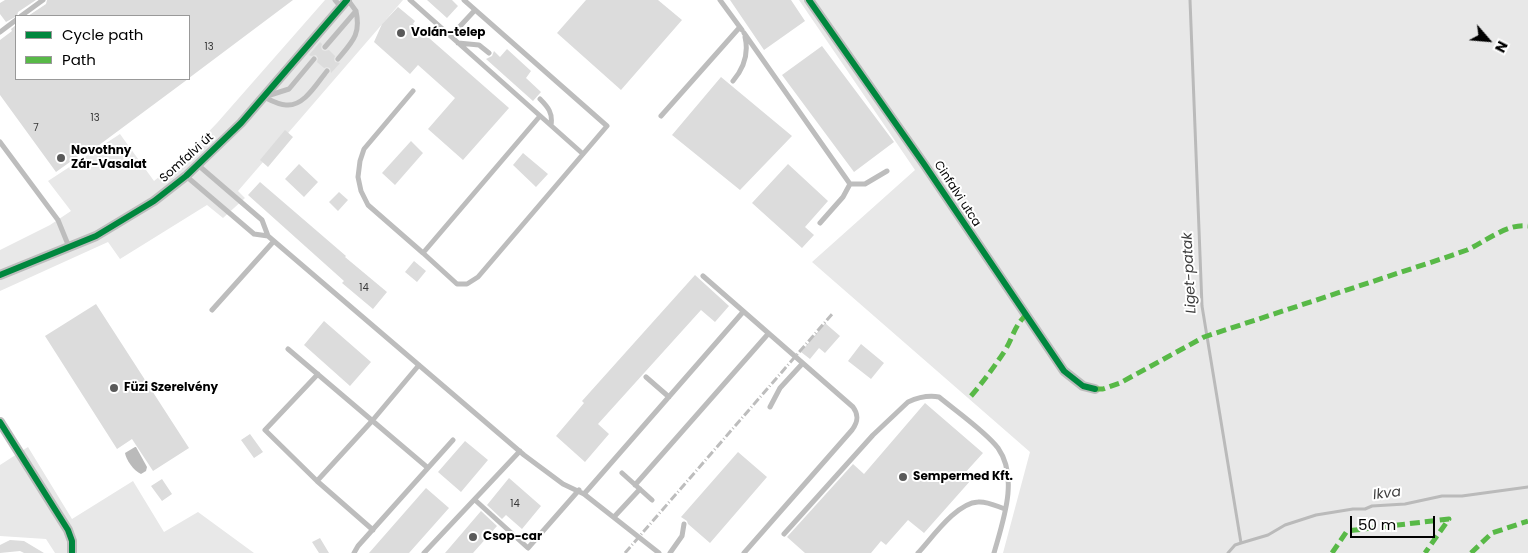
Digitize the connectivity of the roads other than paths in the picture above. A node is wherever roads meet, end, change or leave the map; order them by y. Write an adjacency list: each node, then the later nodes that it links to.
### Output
1 (43, 0): 9 (lane)
2 (410, 0): 14 (lane)
3 (464, 0): 7 (lane)
4 (720, 0): 11 (lane)
5 (809, 0): 49 (street, Cinfalvi utca)
6 (343, 2): 8 (lane); 23 (street, Somfalvi út)
7 (475, 10): 14 (lane); 29 (lane)
8 (356, 11): 16 (lane); 19 (lane)
9 (22, 15)
10 (15, 21): 12 (lane)
11 (740, 27): 13 (lane); 26 (lane)
12 (0, 32)
13 (744, 33): 21 (lane); 33 (lane)
14 (451, 36): 15 (lane)
15 (458, 43): 17 (lane); 25 (lane)
16 (326, 47)
17 (489, 53)
18 (314, 59): 23 (lane)
19 (338, 59)
20 (327, 72): 23 (lane)
21 (733, 81)
22 (413, 91): 38 (lane)
23 (264, 97): 30 (street, Somfalvi út)
24 (540, 99): 27 (lane)
25 (540, 116): 27 (lane); 38 (lane)
26 (661, 116)
27 (551, 125): 29 (lane)
28 (0, 142): 37 (lane)
29 (583, 154): 38 (lane)
30 (198, 165): 32 (street, Somfalvi út); 35 (lane)
31 (887, 172): 33 (lane)
32 (186, 176): 35 (lane); 37 (street, Somfalvi út)
33 (850, 184): 34 (lane)
34 (820, 223)
35 (268, 236): 36 (lane)
36 (274, 241): 41 (lane); 46 (lane)
37 (69, 246): 39 (street, Somfalvi út)
38 (423, 253)
39 (0, 275)
40 (703, 276): 42 (lane)
41 (212, 310)
42 (743, 312): 43 (lane); 50 (lane)
43 (768, 334): 45 (lane); 59 (lane)
44 (288, 349): 47 (lane)
45 (802, 364): 51 (lane); 74 (lane)
46 (419, 365): 52 (lane); 55 (lane)
47 (318, 374): 52 (lane); 58 (lane)
48 (646, 377): 50 (lane)
49 (1095, 389)
50 (669, 397): 61 (lane)
51 (770, 407)
52 (372, 420): 56 (lane); 58 (lane)
53 (0, 422): 69 (street)
54 (453, 440): 56 (lane)
55 (520, 452): 61 (lane); 62 (lane)
56 (428, 468): 67 (lane)
57 (622, 473): 59 (lane)
58 (317, 481): 67 (lane)
59 (635, 485): 60 (lane)
60 (640, 489): 63 (lane); 65 (lane)
61 (582, 492): 62 (lane); 65 (lane)
62 (475, 500): 71 (lane)
63 (652, 500)
64 (1005, 509): 68 (lane); 75 (lane); 76 (lane)
65 (614, 517): 72 (lane)
66 (684, 524): 73 (lane)
67 (373, 530): 70 (lane)
68 (784, 534)
69 (72, 553)
70 (354, 553)
71 (424, 553)
72 (659, 553)
73 (670, 553)
74 (744, 553)
75 (918, 553)
76 (994, 553)

